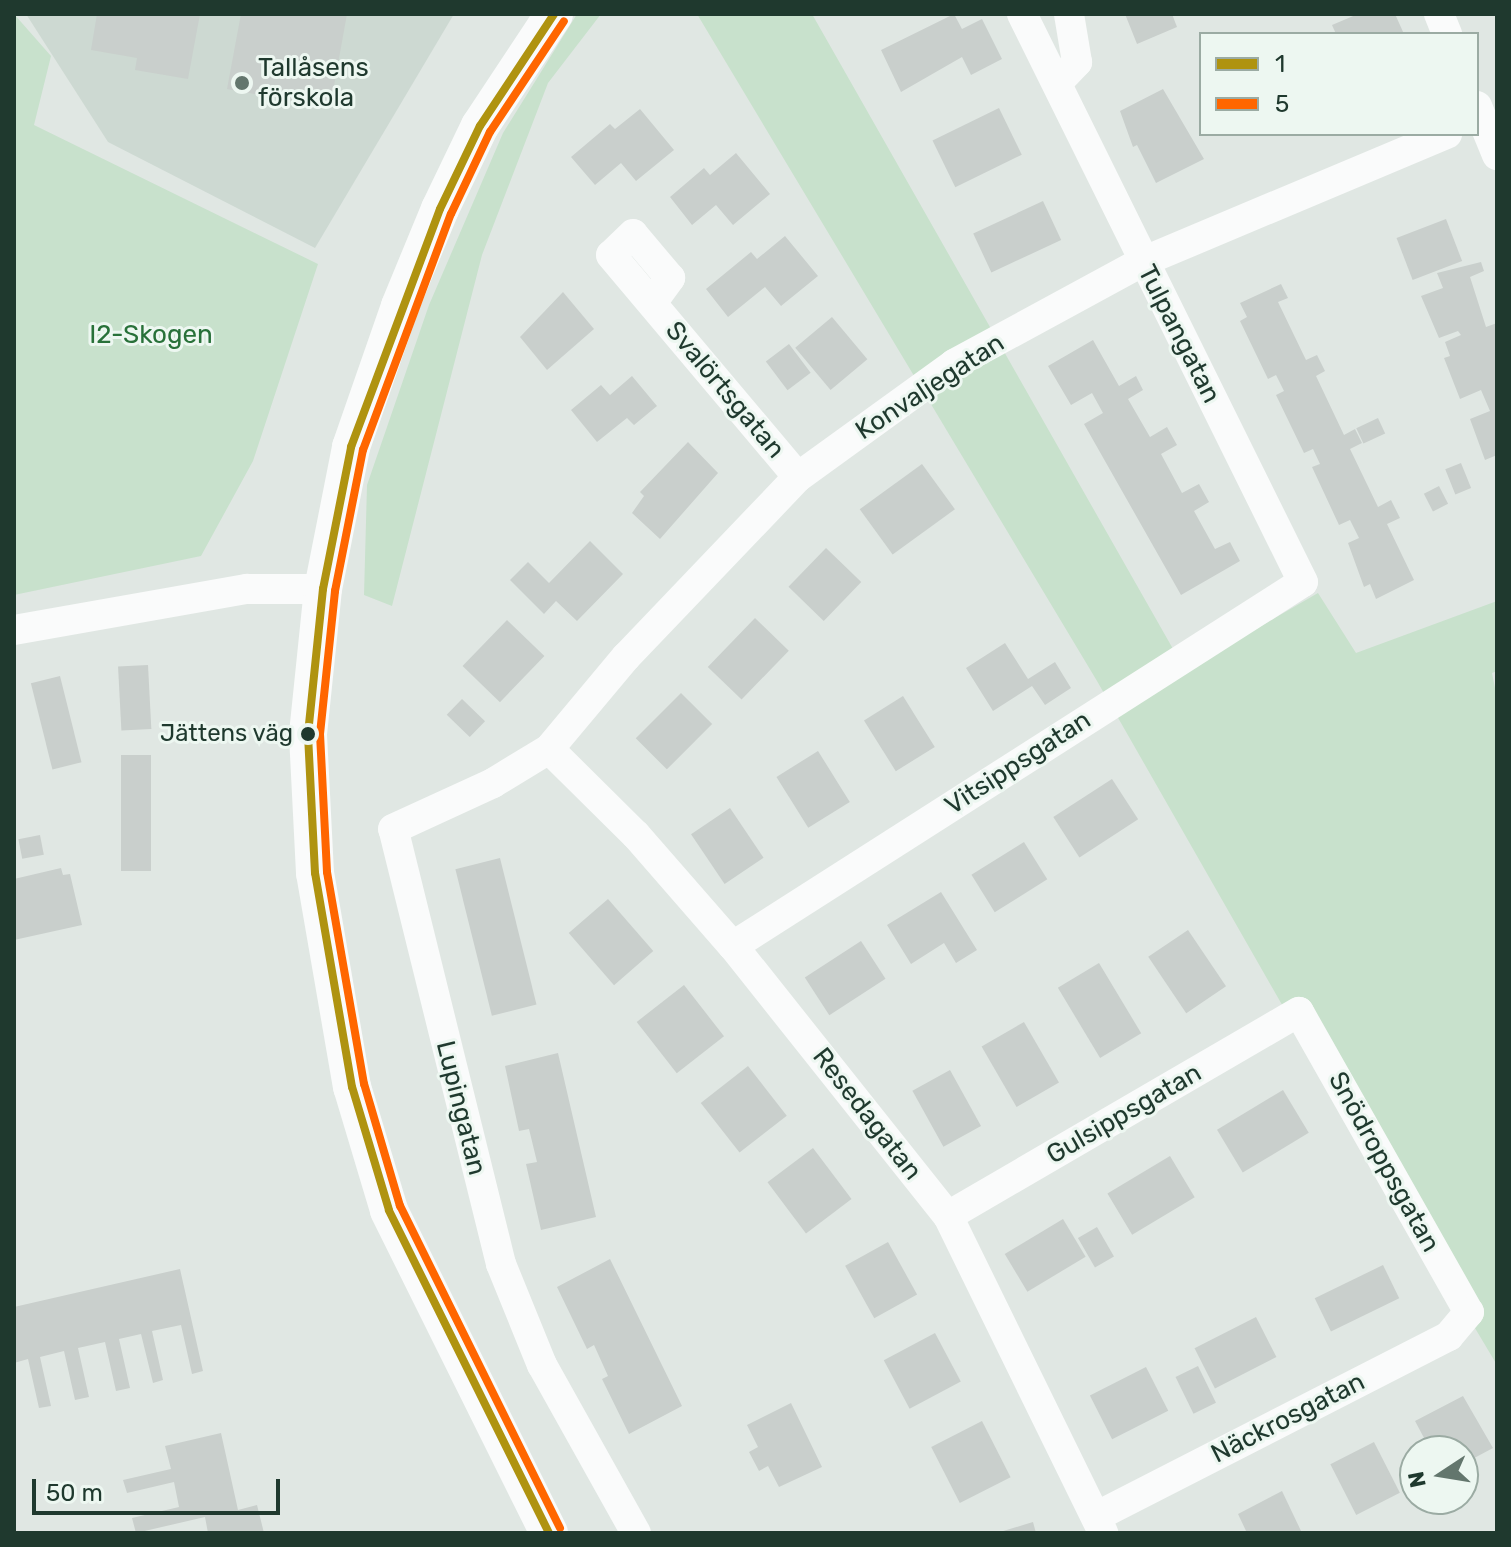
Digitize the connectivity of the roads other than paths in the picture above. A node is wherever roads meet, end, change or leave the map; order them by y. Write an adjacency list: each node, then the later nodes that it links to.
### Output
1 (554, 14): 12 (street)
2 (1022, 14): 4 (street, Tulpangatan)
3 (1069, 14): 4 (street)
4 (1057, 83): 8 (street, Tulpangatan)
5 (1483, 115): 7 (street)
6 (1442, 136): 8 (street, Konvaljegatan)
7 (1497, 155)
8 (1142, 262): 10 (street, Konvaljegatan); 11 (street, Tulpangatan)
9 (652, 303): 10 (street, Svalörtsgatan)
10 (798, 477): 14 (street, Konvaljegatan)
11 (1303, 582): 15 (street, Vitsippsgatan)
12 (323, 589): 13 (street); 20 (street)
13 (14, 630)
14 (549, 749): 15 (street, Resedagatan); 21 (street, Lupingatan)
15 (733, 946): 17 (street, Resedagatan)
16 (1299, 1012): 17 (street, Gulsippsgatan); 18 (street, Snödroppsgatan)
17 (948, 1216): 19 (street, Resedagatan)
18 (1469, 1312): 19 (street, Näckrosgatan)
19 (1101, 1524)
20 (549, 1533)
21 (636, 1533)

